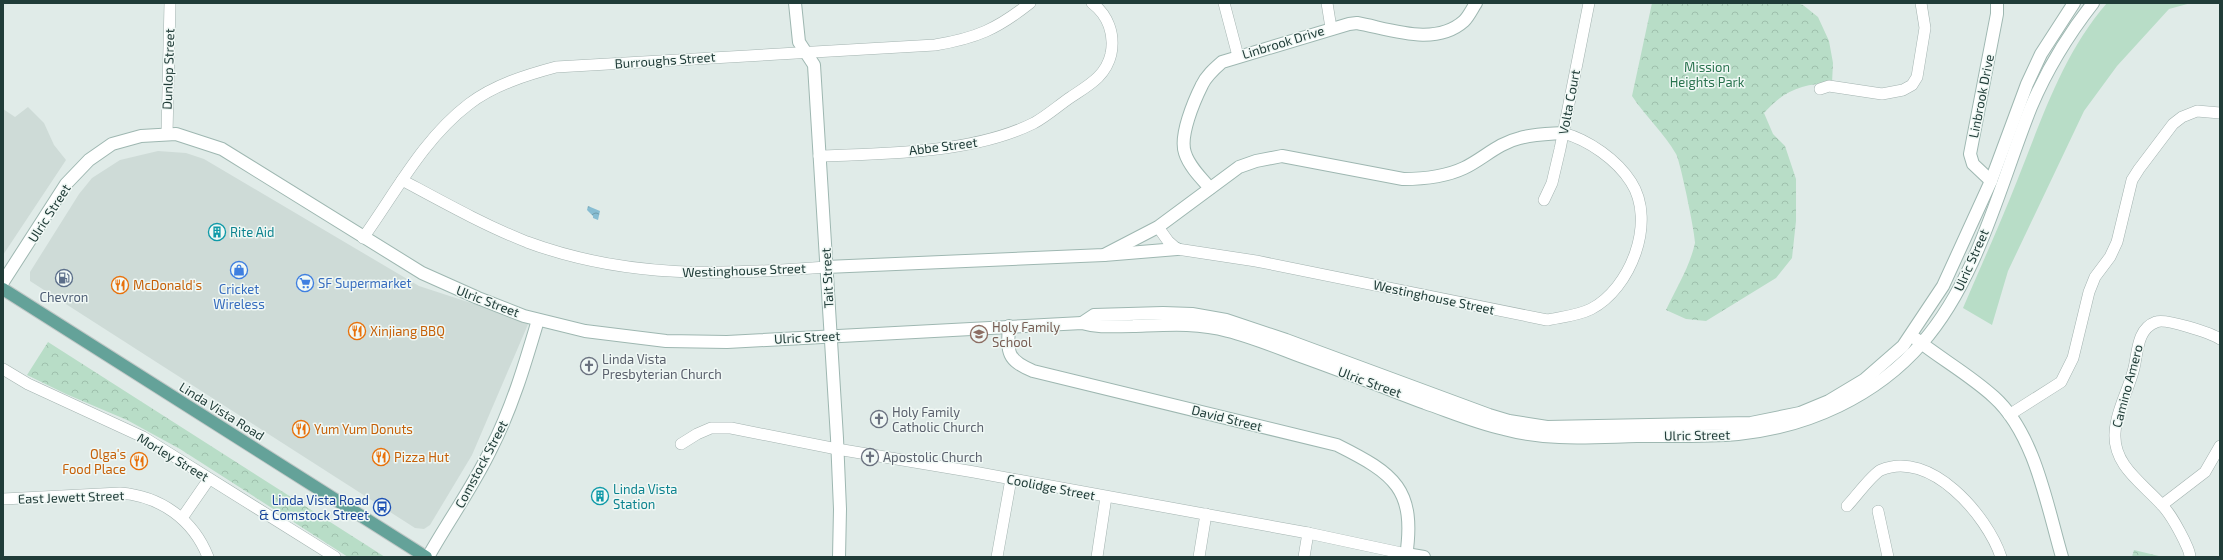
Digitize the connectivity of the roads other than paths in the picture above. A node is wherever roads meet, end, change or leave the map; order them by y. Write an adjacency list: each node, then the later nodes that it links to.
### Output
1 (170, 3): 19 (street, Dunlop Street)
2 (795, 3): 14 (main road, Tait Street)
3 (1030, 3): 14 (street, Burroughs Street)
4 (1092, 3): 20 (street, Abbe Street)
5 (1224, 3): 15 (street)
6 (1327, 3): 13 (street)
7 (1476, 3): 13 (main road, Linbrook Drive)
8 (1589, 3): 18 (street, Volta Court)
9 (1921, 3): 16 (street)
10 (1997, 3): 23 (main road, Linbrook Drive)
11 (2074, 3): 23 (main road, Ulric Street)
12 (2093, 3): 21 (main road, Ulric Street)
13 (1331, 28): 15 (main road, Linbrook Drive)
14 (808, 54): 20 (main road, Tait Street); 22 (street, Burroughs Street)
15 (1238, 56): 24 (main road, Linbrook Drive)
16 (1820, 90)
17 (2220, 113): 42 (street)
18 (1563, 133): 24 (main road); 25 (street, Volta Court); 29 (street, Westinghouse Street)
19 (167, 134): 28 (main road, Ulric Street); 32 (main road, Ulric Street)
20 (819, 156): 31 (main road, Tait Street)
21 (2010, 169): 23 (main road); 26 (main road, Ulric Street)
22 (402, 180): 28 (street, Burroughs Street); 31 (street, Westinghouse Street)
23 (1990, 181): 26 (main road); 38 (main road, Ulric Street)
24 (1210, 188): 27 (main road)
25 (1544, 200)
26 (1992, 212): 40 (main road, Ulric Street)
27 (1158, 227): 29 (street); 30 (main road)
28 (363, 238): 34 (main road, Ulric Street)
29 (1177, 249): 30 (main road, Westinghouse Street)
30 (1104, 255): 31 (main road, Westinghouse Street)
31 (826, 267): 37 (main road, Tait Street)
32 (3, 282)
33 (3, 289): 59 (main road, Linda Vista Road)
34 (538, 320): 37 (main road, Ulric Street); 59 (main road, Comstock Street)
35 (1082, 323): 36 (main road, Ulric Street); 38 (main road, Ulric Street); 40 (main road, Ulric Street)
36 (1009, 326): 37 (main road, Ulric Street); 56 (main road, David Street)
37 (830, 336): 45 (main road, Tait Street)
38 (1912, 336): 40 (main road)
39 (2220, 338): 50 (street, Camino Amero)
40 (1922, 344): 42 (main road)
41 (3, 369): 46 (street, Morley Street)
42 (2009, 415): 68 (main road)
43 (681, 444): 45 (street, Coolidge Street)
44 (2220, 446): 50 (street)
45 (837, 449): 47 (street, Coolidge Street); 60 (main road, Tait Street)
46 (209, 479): 54 (street); 58 (street, Morley Street)
47 (1011, 479): 48 (street, Coolidge Street); 61 (street)
48 (1106, 497): 53 (street, Coolidge Street); 62 (street)
49 (3, 499): 54 (street, East Jewett Street)
50 (2162, 504): 69 (street, Camino Amero)
51 (1847, 506): 67 (street)
52 (1878, 511): 66 (street)
53 (1206, 514): 55 (street, Coolidge Street); 63 (street)
54 (182, 518): 57 (street, East Jewett Street)
55 (1308, 533): 56 (street, Coolidge Street); 64 (street)
56 (1406, 555): 65 (main road, Coolidge Street)
57 (208, 557)
58 (336, 557)
59 (427, 557)
60 (839, 557)
61 (997, 557)
62 (1097, 557)
63 (1199, 557)
64 (1304, 557)
65 (1424, 557)
66 (1888, 557)
67 (2001, 557)
68 (2062, 557)
69 (2190, 557)

